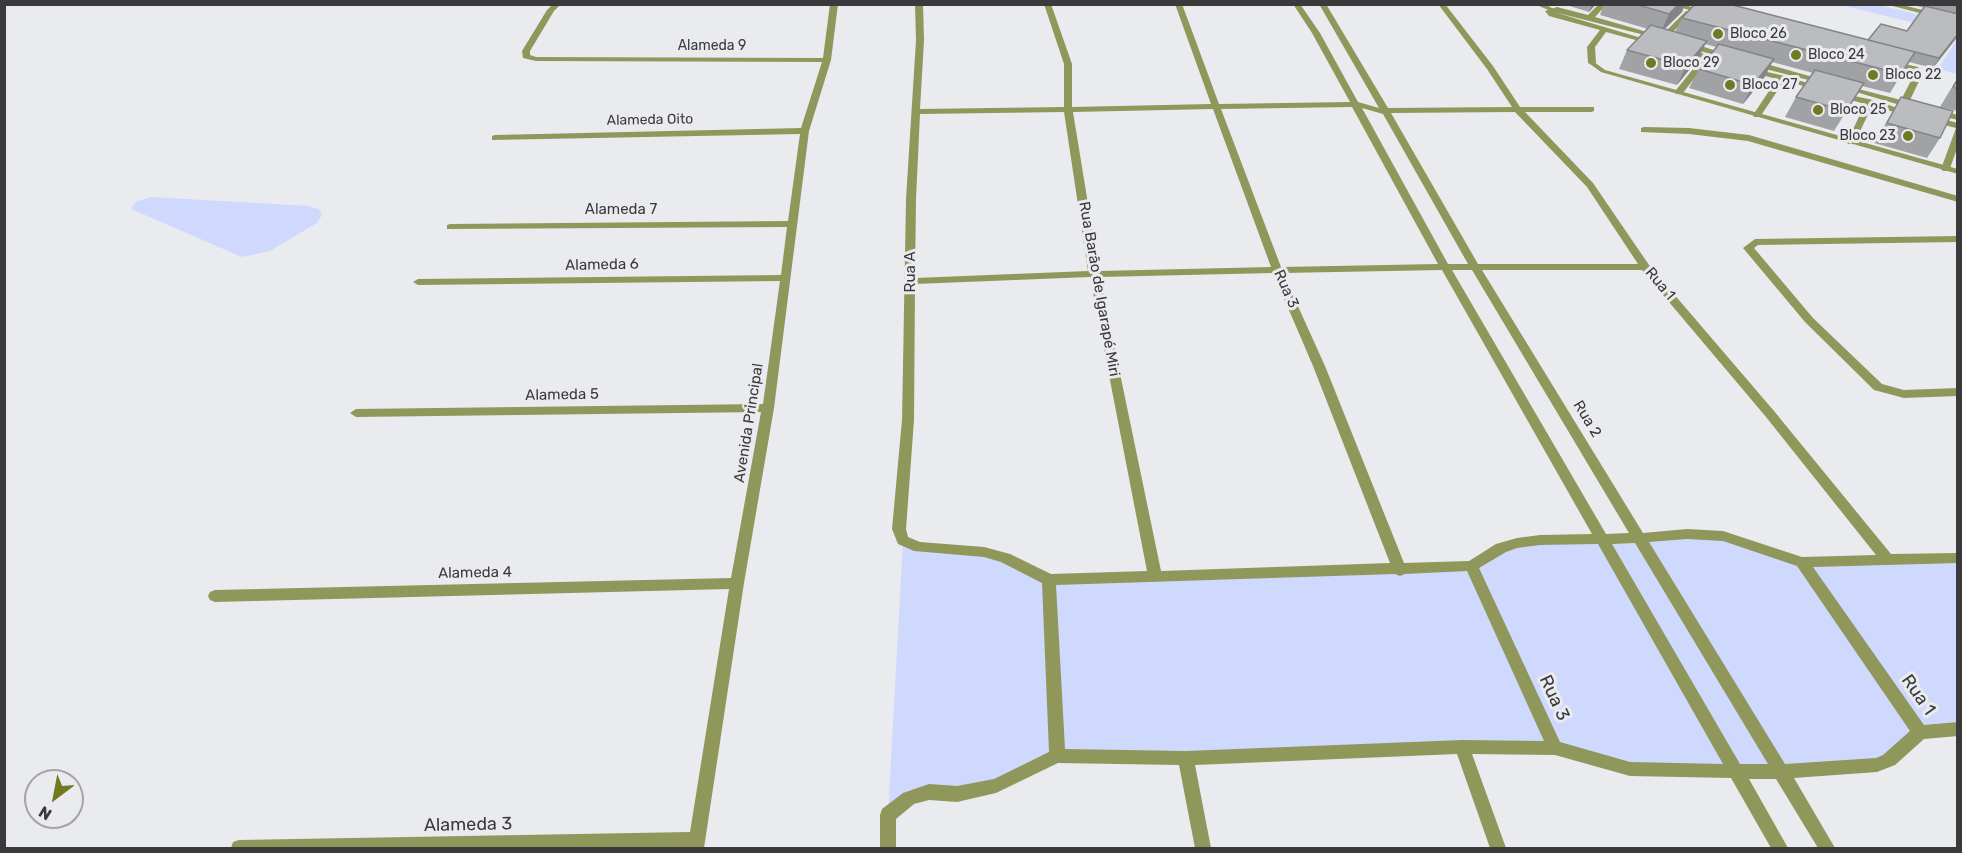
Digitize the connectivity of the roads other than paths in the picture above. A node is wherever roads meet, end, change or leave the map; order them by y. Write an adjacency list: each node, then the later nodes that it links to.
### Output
1 (558, 4): 23 (street, Alameda 9)
2 (834, 4): 23 (street, Avenida Principal)
3 (919, 4): 35 (street, Rua A)
4 (1047, 4): 31 (street, Rua Barão de Igarapé Miri)
5 (1178, 4): 30 (street, Rua 3)
6 (1296, 4): 29 (street)
7 (1322, 4): 34 (street, Rua 2)
8 (1441, 4): 32 (street, Rua 1)
9 (1537, 4): 13 (lane)
10 (1604, 4): 16 (street)
11 (1672, 4): 14 (street)
12 (1888, 4): 17 (street)
13 (1551, 9): 16 (street); 18 (street)
14 (1692, 10): 15 (street); 20 (street)
15 (1713, 15)
16 (1590, 18): 19 (street)
17 (1958, 21)
18 (1604, 29): 19 (street); 24 (street)
19 (1620, 30): 20 (street); 21 (street)
20 (1664, 38): 21 (street)
21 (1707, 57): 26 (street)
22 (1879, 59): 28 (street)
23 (827, 60): 42 (street, Avenida Principal)
24 (1592, 63): 26 (lane)
25 (1782, 78): 27 (street); 28 (street); 37 (street)
26 (1679, 92): 37 (lane)
27 (1870, 102): 36 (street); 44 (street)
28 (1904, 103): 39 (street)
29 (1356, 104): 30 (street); 34 (street); 51 (street)
30 (1217, 107): 31 (street); 54 (street, Rua 3)
31 (1068, 108): 35 (street); 55 (street, Rua Barão de Igarapé Miri)
32 (1517, 109): 33 (street); 34 (street); 53 (street, Rua 1)
33 (1591, 109)
34 (1383, 111): 52 (street, Rua 2)
35 (916, 112): 57 (street, Rua A)
36 (1914, 114)
37 (1757, 115): 44 (lane)
38 (1925, 117): 40 (street)
39 (1958, 118)
40 (1958, 128): 45 (street)
41 (1644, 130): 47 (street)
42 (805, 131): 43 (street, Alameda Oito); 48 (street, Avenida Principal)
43 (495, 138)
44 (1851, 142): 45 (lane)
45 (1946, 169): 46 (lane)
46 (1958, 172)
47 (1958, 199)
48 (793, 224): 49 (street, Alameda 7); 56 (street, Avenida Principal)
49 (450, 226)
50 (1958, 239): 59 (street)
51 (1445, 267): 52 (street); 54 (street); 63 (street)
52 (1475, 267): 53 (street); 62 (street, Rua 2)
53 (1645, 267): 65 (street, Rua 1)
54 (1278, 272): 55 (street); 68 (street, Rua 3)
55 (1094, 274): 57 (street); 69 (street, Rua Barão de Igarapé Miri)
56 (786, 278): 58 (street, Alameda 6); 60 (street, Avenida Principal)
57 (911, 281): 70 (street, Rua A)
58 (418, 282)
59 (1958, 392)
60 (768, 408): 61 (street, Alameda 5); 71 (street, Avenida Principal)
61 (356, 413)
62 (1640, 538): 63 (street); 66 (street); 80 (street, Rua 2)
63 (1604, 540): 67 (street); 79 (street)
64 (1958, 558): 65 (street)
65 (1887, 559): 66 (street)
66 (1803, 562): 74 (street, Rua 1)
67 (1471, 566): 68 (street); 76 (street, Rua 3)
68 (1400, 571): 69 (street)
69 (1155, 575): 70 (street)
70 (1048, 580): 77 (street)
71 (737, 583): 72 (street, Alameda 4); 81 (street, Avenida Principal)
72 (215, 596)
73 (1958, 729): 74 (street)
74 (1920, 732): 80 (street)
75 (1462, 747): 76 (street); 78 (street); 85 (street)
76 (1555, 748): 79 (street)
77 (1057, 756): 78 (street); 83 (street)
78 (1186, 758): 84 (street)
79 (1736, 772): 80 (street); 86 (street)
80 (1781, 772): 87 (street, Rua 2)
81 (697, 844): 82 (street, Alameda 3)
82 (239, 849)
83 (888, 849)
84 (1203, 849)
85 (1498, 849)
86 (1780, 849)
87 (1827, 849)

